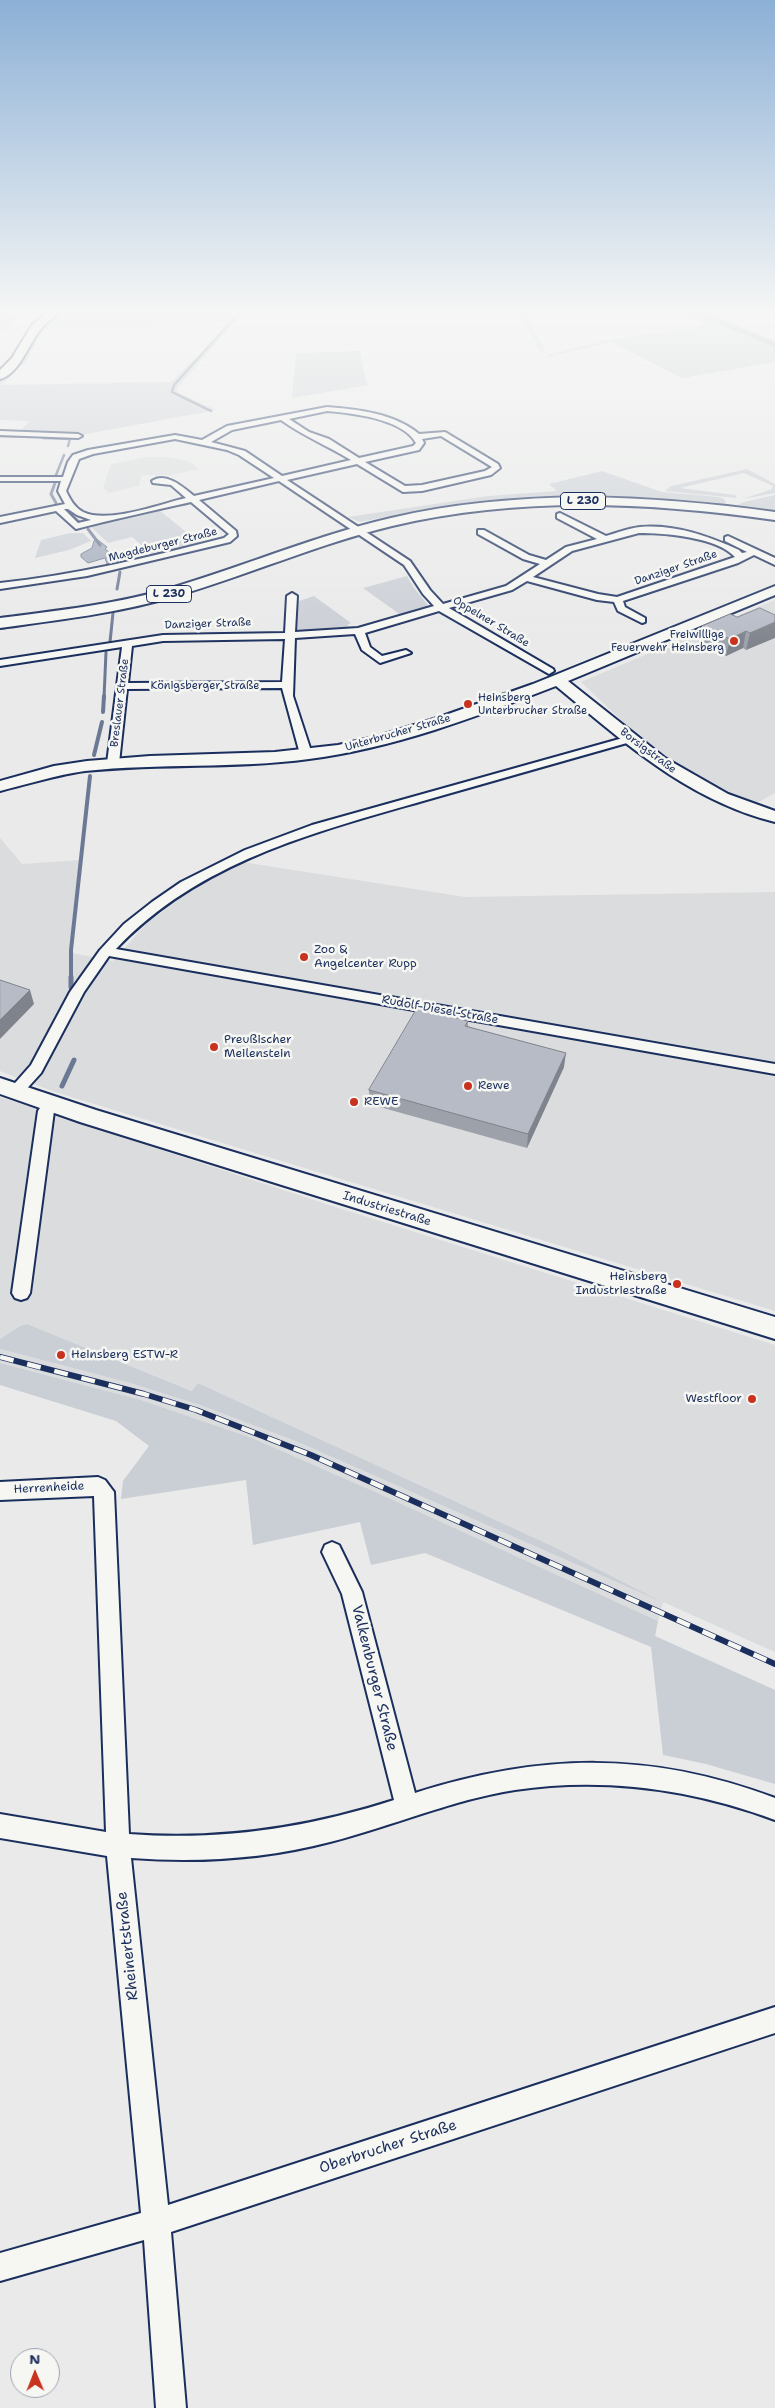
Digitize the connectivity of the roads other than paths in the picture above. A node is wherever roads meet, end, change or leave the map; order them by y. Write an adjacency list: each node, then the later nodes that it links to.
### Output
1 (254, 423): 7 (street)
2 (289, 423): 8 (street)
3 (393, 423): 6 (street)
4 (0, 433): 5 (street)
5 (78, 436)
6 (417, 437): 8 (street); 8 (street)
7 (205, 442): 10 (street, Oppelner Straße); 11 (street, Oppelner Straße)
8 (355, 462): 11 (street)
9 (0, 479): 10 (street)
10 (65, 479): 14 (street)
11 (278, 479): 13 (street); 21 (street, Oppelner Straße)
12 (156, 481): 13 (street, Magdeburger Straße)
13 (192, 499): 18 (street); 31 (street, Magdeburger Straße)
14 (68, 506): 15 (street); 18 (street)
15 (58, 508): 19 (street); 20 (street)
16 (560, 516): 25 (street)
17 (775, 516): 21 (main road, L 230)
18 (105, 518): 20 (street)
19 (0, 520)
20 (76, 526): 23 (street)
21 (360, 530): 35 (street, Oppelner Straße); 37 (main road, L 230)
22 (481, 532): 29 (street)
23 (83, 533)
24 (703, 537): 25 (street, Danziger Straße); 26 (street, Danziger Straße); 27 (street, Danziger Straße)
25 (604, 539): 29 (street, Danziger Straße)
26 (755, 552): 27 (street, Danziger Straße); 28 (street, Danziger Straße)
27 (740, 556): 34 (street, Danziger Straße)
28 (775, 562)
29 (548, 563): 30 (street, Danziger Straße)
30 (527, 578): 34 (street, Danziger Straße); 35 (street, Danziger Straße)
31 (0, 586)
32 (775, 590): 43 (street, Unterbrucher Straße)
33 (292, 596): 39 (street)
34 (618, 600): 36 (street)
35 (441, 608): 38 (street, Danziger Straße); 43 (street, Oppelner Straße)
36 (642, 620)
37 (0, 623)
38 (360, 631): 39 (street, Danziger Straße); 41 (street)
39 (290, 635): 40 (street, Danziger Straße); 44 (street)
40 (127, 644): 42 (street, Danziger Straße); 45 (street, Breslauer Straße)
41 (406, 653)
42 (0, 663)
43 (553, 675): 46 (street, Borsigstraße); 47 (street, Unterbrucher Straße)
44 (287, 685): 45 (street, Königsberger Straße); 47 (street)
45 (122, 686): 48 (street, Breslauer Straße)
46 (630, 739): 50 (street, Borsigstraße); 51 (street)
47 (306, 754): 48 (street, Unterbrucher Straße)
48 (113, 763): 49 (street, Unterbrucher Straße)
49 (0, 786)
50 (775, 817)
51 (106, 951): 52 (street, Rudolf-Diesel-Straße); 53 (street)
52 (775, 1069)
53 (8, 1088): 54 (street, Industriestraße)
54 (50, 1104): 55 (street); 56 (street, Industriestraße)
55 (22, 1293)
56 (775, 1328)
57 (98, 1486): 58 (street, Herrenheide); 63 (street, Rheinertstraße)
58 (0, 1491)
59 (332, 1552): 60 (street, Valkenburger Straße)
60 (407, 1808): 61 (street); 63 (street)
61 (775, 1808)
62 (0, 1826): 63 (street)
63 (118, 1845): 65 (street, Rheinertstraße)
64 (775, 2020): 65 (street, Oberbrucher Straße)
65 (156, 2223): 66 (street, Oberbrucher Straße); 67 (street, Rheinertstraße)
66 (0, 2267)
67 (171, 2408)

